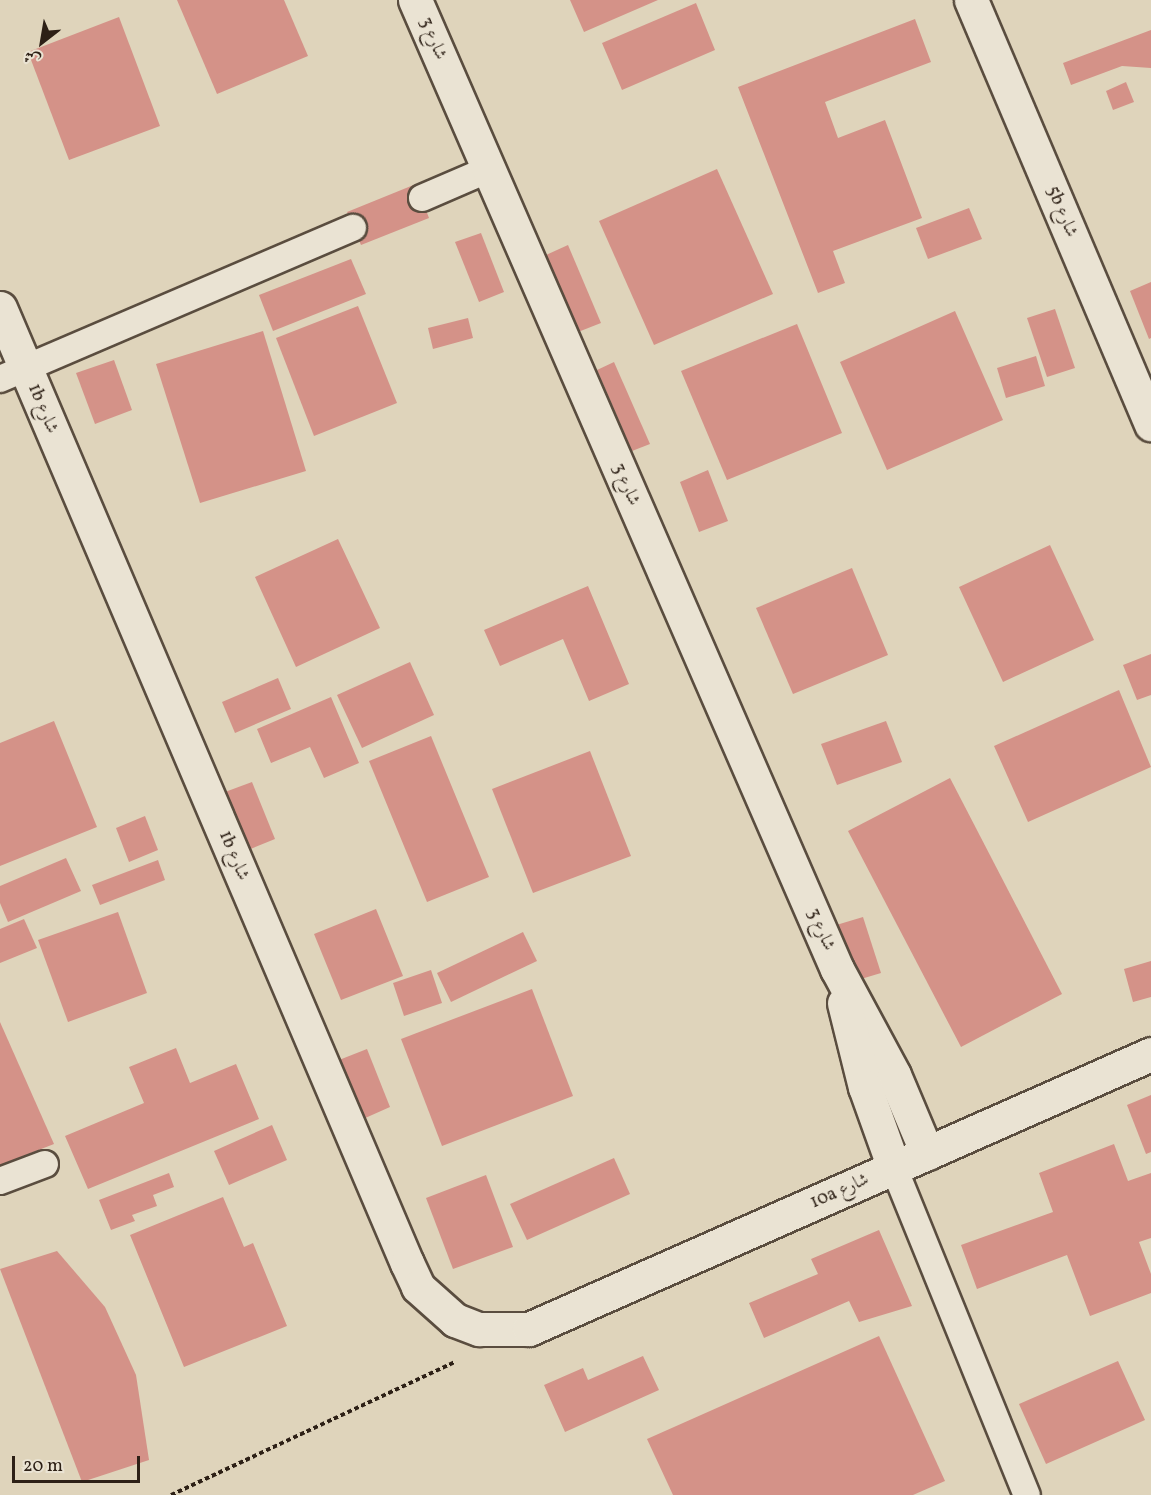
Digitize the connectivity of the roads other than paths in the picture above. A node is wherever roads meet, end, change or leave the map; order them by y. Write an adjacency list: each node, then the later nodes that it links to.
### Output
1 (415, 0): 3 (street, شارع 3)
2 (971, 0): 8 (street, 5b شارع)
3 (487, 170): 4 (lane); 9 (street, شارع 3)
4 (422, 198)
5 (353, 228): 7 (lane)
6 (0, 308): 7 (street, 1b شارع)
7 (13, 374): 15 (street, 1b شارع)
8 (1151, 424)
9 (837, 969): 11 (street, شارع 3); 13 (street, شارع 3)
10 (1151, 1054): 11 (street, 10a شارع)
11 (927, 1153): 13 (street, 10a شارع)
12 (45, 1164): 14 (lane)
13 (894, 1168): 15 (street, 10a شارع); 16 (lane)
14 (0, 1181)
15 (529, 1329)
16 (1027, 1495)

